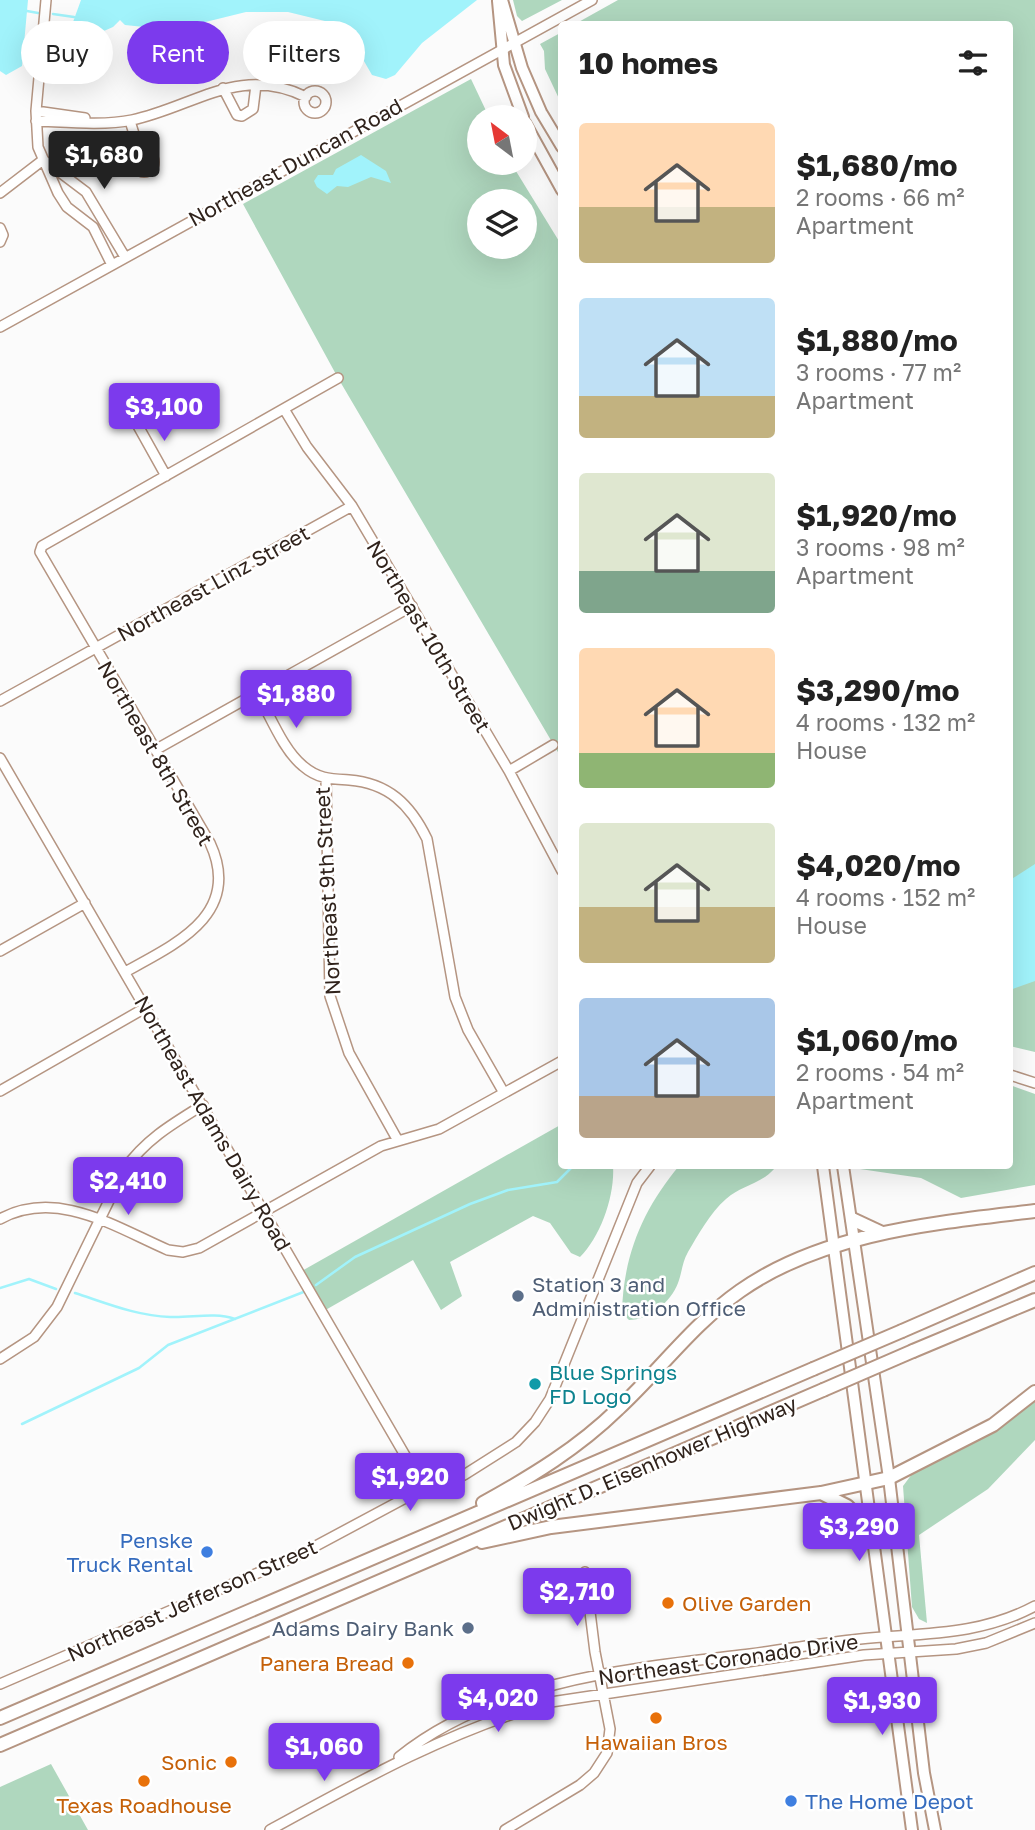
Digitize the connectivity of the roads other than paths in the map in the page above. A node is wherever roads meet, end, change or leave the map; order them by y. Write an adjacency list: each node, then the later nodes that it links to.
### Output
1 (46, 0): 10 (street)
2 (500, 0): 4 (main road); 5 (main road)
3 (592, 0): 4 (street, Northeast Duncan Road)
4 (513, 42): 5 (street, Northeast Duncan Road); 12 (main road)
5 (502, 48): 9 (main road); 20 (street, Northeast Duncan Road)
6 (256, 85): 7 (street); 7 (street); 8 (street)
7 (223, 88): 11 (street)
8 (306, 97)
9 (519, 105)
10 (36, 116): 11 (street); 15 (street)
11 (130, 121): 14 (street)
12 (558, 141)
13 (537, 145): 16 (main road)
14 (140, 153)
15 (43, 160): 17 (street); 20 (street); 21 (street)
16 (558, 183)
17 (0, 193)
18 (0, 228): 19 (street)
19 (0, 242)
20 (125, 257): 21 (street, Northeast Duncan Road)
21 (112, 265): 22 (street, Northeast Duncan Road)
22 (0, 327)
23 (338, 378): 24 (street)
24 (284, 409): 26 (street); 27 (street, Northeast 10th Street)
25 (137, 424): 26 (street)
26 (166, 476): 29 (street, Northeast 8th Street)
27 (352, 506): 28 (street, Northeast 10th Street); 29 (street, Northeast Linz Street)
28 (412, 606): 30 (street); 35 (street, Northeast 10th Street)
29 (95, 648): 31 (street, Northeast Linz Street); 33 (street, Northeast 8th Street)
30 (257, 693): 33 (street); 36 (street, Northeast 9th Street)
31 (0, 701)
32 (553, 745): 35 (street)
33 (155, 750): 40 (street, Northeast 8th Street)
34 (0, 758): 38 (street, Northeast Adams Dairy Road)
35 (509, 771): 37 (street, Northeast 10th Street)
36 (326, 779): 46 (street); 48 (street, Northeast 9th Street)
37 (558, 863)
38 (85, 903): 39 (street); 40 (street, Northeast Adams Dairy Road)
39 (0, 951)
40 (125, 972): 41 (street, Northeast Adams Dairy Road)
41 (145, 1008): 45 (street); 47 (street, Northeast Adams Dairy Road)
42 (558, 1063): 46 (street)
43 (1013, 1076): 44 (street)
44 (1035, 1083)
45 (0, 1091)
46 (504, 1093): 48 (street)
47 (203, 1105): 52 (street, Northeast Adams Dairy Road); 56 (street)
48 (397, 1139): 52 (street)
49 (648, 1169): 66 (street, Northeast Jefferson Street)
50 (823, 1169): 59 (main road)
51 (844, 1169): 55 (main road)
52 (265, 1210): 56 (street); 66 (street, Northeast Adams Dairy Road)
53 (1035, 1211): 57 (highway)
54 (0, 1219): 56 (street)
55 (852, 1219): 57 (highway); 58 (main road)
56 (98, 1220): 62 (street)
57 (883, 1233): 58 (highway)
58 (855, 1242): 59 (highway); 64 (main road)
59 (834, 1248): 65 (main road); 69 (highway)
60 (1035, 1273): 69 (highway, Dwight D. Eisenhower Highway, bridge)
61 (1035, 1300): 70 (highway, Dwight D. Eisenhower Highway, bridge)
62 (0, 1359)
63 (1035, 1392): 64 (highway)
64 (889, 1478): 65 (highway); 74 (main road)
65 (866, 1484): 67 (highway); 68 (main road)
66 (424, 1488): 79 (street, Northeast Jefferson Street)
67 (821, 1493): 68 (highway); 70 (highway)
68 (870, 1529): 75 (main road)
69 (427, 1535): 81 (highway, Dwight D. Eisenhower Highway)
70 (455, 1548): 82 (highway, Dwight D. Eisenhower Highway)
71 (585, 1573): 78 (street)
72 (1035, 1606): 74 (street, Northeast Coronado Drive)
73 (1035, 1623): 77 (street, Northeast Coronado Drive)
74 (910, 1637): 75 (street, Northeast Coronado Drive); 77 (main road)
75 (886, 1638): 76 (main road); 78 (street, Northeast Coronado Drive)
76 (888, 1653): 77 (street, Northeast Coronado Drive); 80 (street, Northeast Coronado Drive); 86 (main road)
77 (911, 1653): 87 (main road)
78 (600, 1677): 80 (street); 83 (street, Northeast Coronado Drive)
79 (0, 1684)
80 (603, 1693): 83 (street, Northeast Coronado Drive); 85 (street)
81 (0, 1718)
82 (0, 1745)
83 (392, 1763): 84 (street, Northeast Coronado Drive)
84 (270, 1830)
85 (505, 1830)
86 (912, 1830)
87 (935, 1830)

